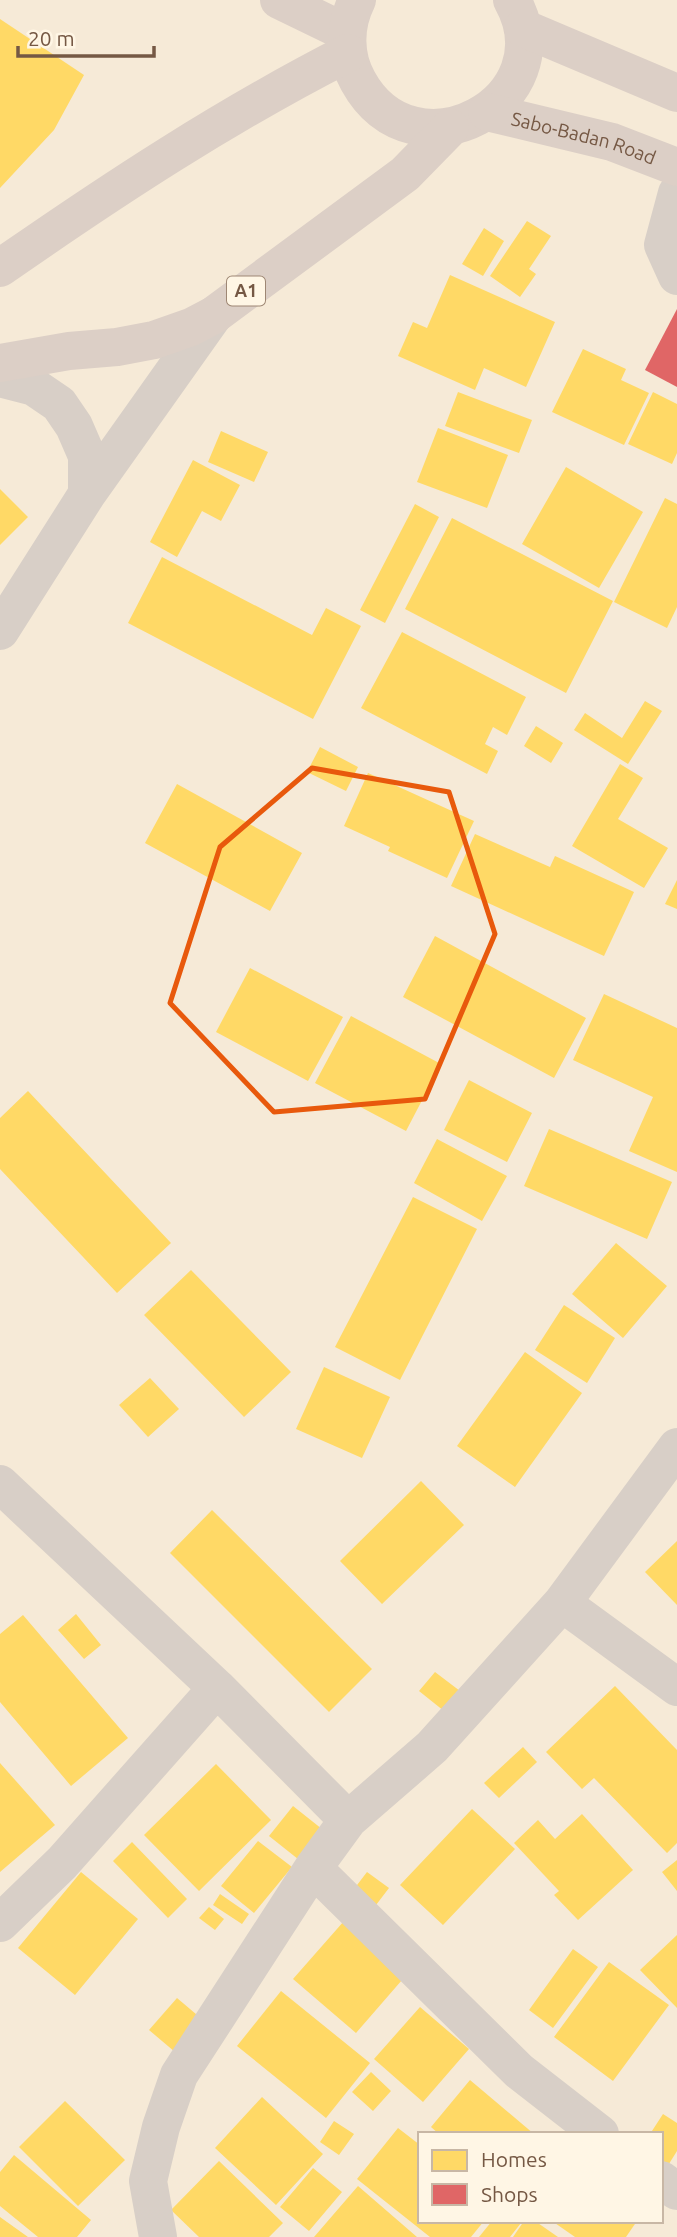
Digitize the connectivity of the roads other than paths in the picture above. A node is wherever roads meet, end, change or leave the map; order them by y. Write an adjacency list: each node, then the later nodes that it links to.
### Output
1 (279, 0): 3 (highway)
2 (521, 10): 4 (highway); 5 (highway)
3 (351, 29): 6 (highway); 9 (highway)
4 (677, 93)
5 (487, 112): 6 (highway); 7 (highway, Sabo-Badan Road)
6 (450, 128): 11 (highway, A1)
7 (677, 167)
8 (677, 193): 10 (street)
9 (0, 268)
10 (677, 276)
11 (214, 315): 12 (highway, A1); 14 (street)
12 (0, 363)
13 (0, 378): 14 (street)
14 (87, 494): 15 (street)
15 (0, 631)
16 (677, 1447): 18 (street)
17 (0, 1484): 20 (street)
18 (562, 1603): 19 (street); 21 (street)
19 (677, 1687)
20 (217, 1688): 21 (street); 23 (street)
21 (348, 1820): 22 (street)
22 (313, 1868): 24 (street); 25 (street)
23 (0, 1923)
24 (597, 2132)
25 (158, 2237)

